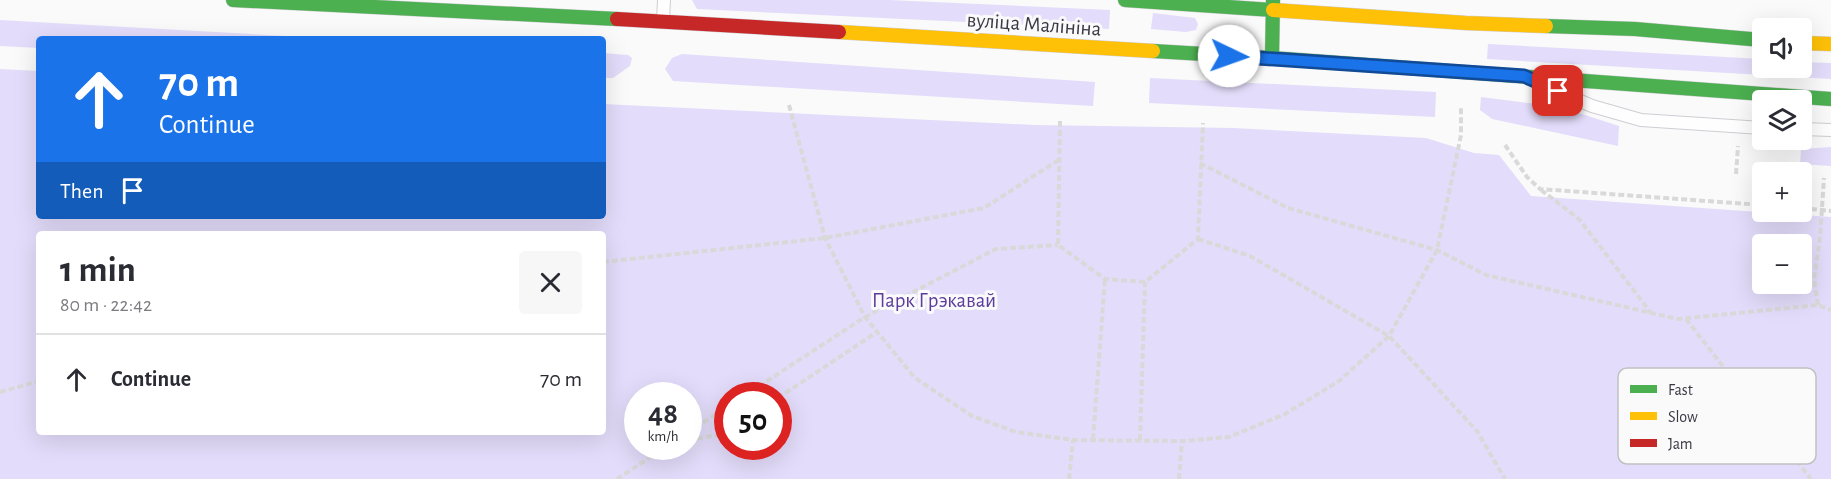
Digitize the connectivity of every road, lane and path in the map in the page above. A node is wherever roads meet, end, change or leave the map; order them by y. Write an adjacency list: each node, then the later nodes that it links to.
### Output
1 (233, 0): 6 (main road, вуліца Малініна)
2 (664, 0): 6 (lane)
3 (1125, 0): 4 (main road, вуліца Малініна)
4 (1273, 5): 5 (main road, вуліца Малініна); 10 (main road)
5 (1326, 12): 7 (main road, вуліца Малініна)
6 (663, 21): 10 (main road, вуліца Малініна)
7 (1752, 39)
8 (1812, 43): 9 (main road)
9 (1831, 44)
10 (1272, 58): 11 (main road, вуліца Малініна)
11 (1524, 76): 12 (main road, вуліца Малініна); 17 (lane)
12 (1831, 99)
13 (789, 105): 31 (path)
14 (1461, 106): 34 (path)
15 (1060, 121): 22 (path)
16 (1203, 123): 23 (path)
17 (1740, 127): 18 (lane); 24 (path)
18 (1752, 128)
19 (1812, 129): 20 (lane)
20 (1831, 130)
21 (1505, 145): 26 (path)
22 (1060, 159): 31 (path); 33 (path)
23 (1200, 163): 32 (path); 34 (path)
24 (1736, 174)
25 (1824, 178): 29 (path)
26 (1540, 189): 27 (path); 40 (path)
27 (1752, 205)
28 (1812, 209): 29 (path)
29 (1823, 210): 30 (path); 38 (path)
30 (1831, 211)
31 (825, 238): 35 (path); 41 (path)
32 (1198, 239): 37 (path); 44 (path)
33 (1058, 245): 36 (path); 41 (path)
34 (1437, 250): 40 (path); 44 (path)
35 (606, 262)
36 (1105, 279): 37 (path); 50 (path)
37 (1145, 282): 52 (path)
38 (1818, 305): 39 (path); 42 (path)
39 (1831, 310)
40 (1651, 313): 42 (path)
41 (865, 317): 43 (path); 47 (path)
42 (1686, 319): 45 (path)
43 (877, 333): 48 (path); 51 (path)
44 (1389, 336): 53 (path); 59 (path)
45 (1724, 368)
46 (36, 382): 49 (path)
47 (765, 382)
48 (792, 389)
49 (0, 392)
50 (1094, 439): 51 (path); 52 (path)
51 (1073, 440): 57 (path)
52 (1140, 440): 53 (path)
53 (1182, 441): 58 (path)
54 (646, 460): 56 (path)
55 (1799, 464): 60 (path)
56 (617, 479)
57 (1069, 479)
58 (1179, 479)
59 (1505, 479)
60 (1811, 479)

